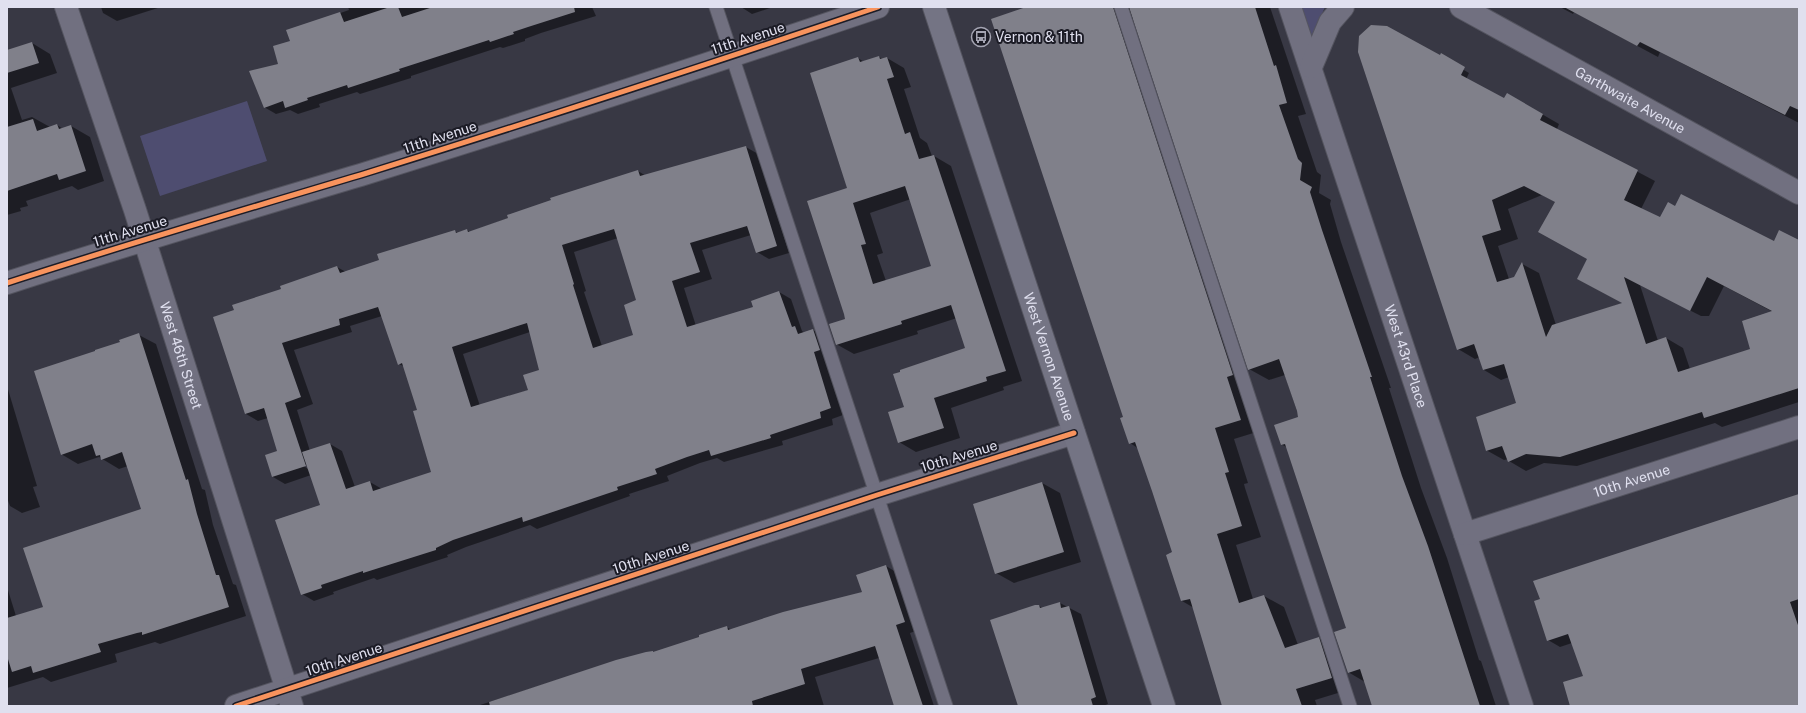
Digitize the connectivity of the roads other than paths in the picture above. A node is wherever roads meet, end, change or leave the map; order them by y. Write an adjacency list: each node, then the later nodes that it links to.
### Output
1 (66, 7): 13 (street, West 46th Street)
2 (716, 7): 10 (lane)
3 (878, 7): 10 (street, 11th Avenue)
4 (934, 7): 16 (main road, West Vernon Avenue)
5 (1121, 7): 23 (lane)
6 (1290, 7): 11 (street, West 43rd Place)
7 (1344, 7): 11 (street)
8 (1461, 7): 9 (street, Garthwaite Avenue)
9 (1484, 12): 12 (street, Garthwaite Avenue)
10 (732, 56): 13 (street, 11th Avenue); 17 (lane)
11 (1311, 67): 18 (street, West 43rd Place)
12 (1799, 193)
13 (144, 238): 14 (street, 11th Avenue); 19 (street, West 46th Street)
14 (7, 283)
15 (1799, 427): 18 (street, 10th Avenue)
16 (1074, 432): 17 (street, 10th Avenue); 22 (main road, West Vernon Avenue)
17 (877, 495): 19 (street, 10th Avenue); 21 (lane)
18 (1465, 534): 24 (street, West 43rd Place)
19 (289, 698): 20 (street, 10th Avenue)
20 (236, 706)
21 (946, 706)
22 (1164, 706)
23 (1350, 706)
24 (1522, 706)

